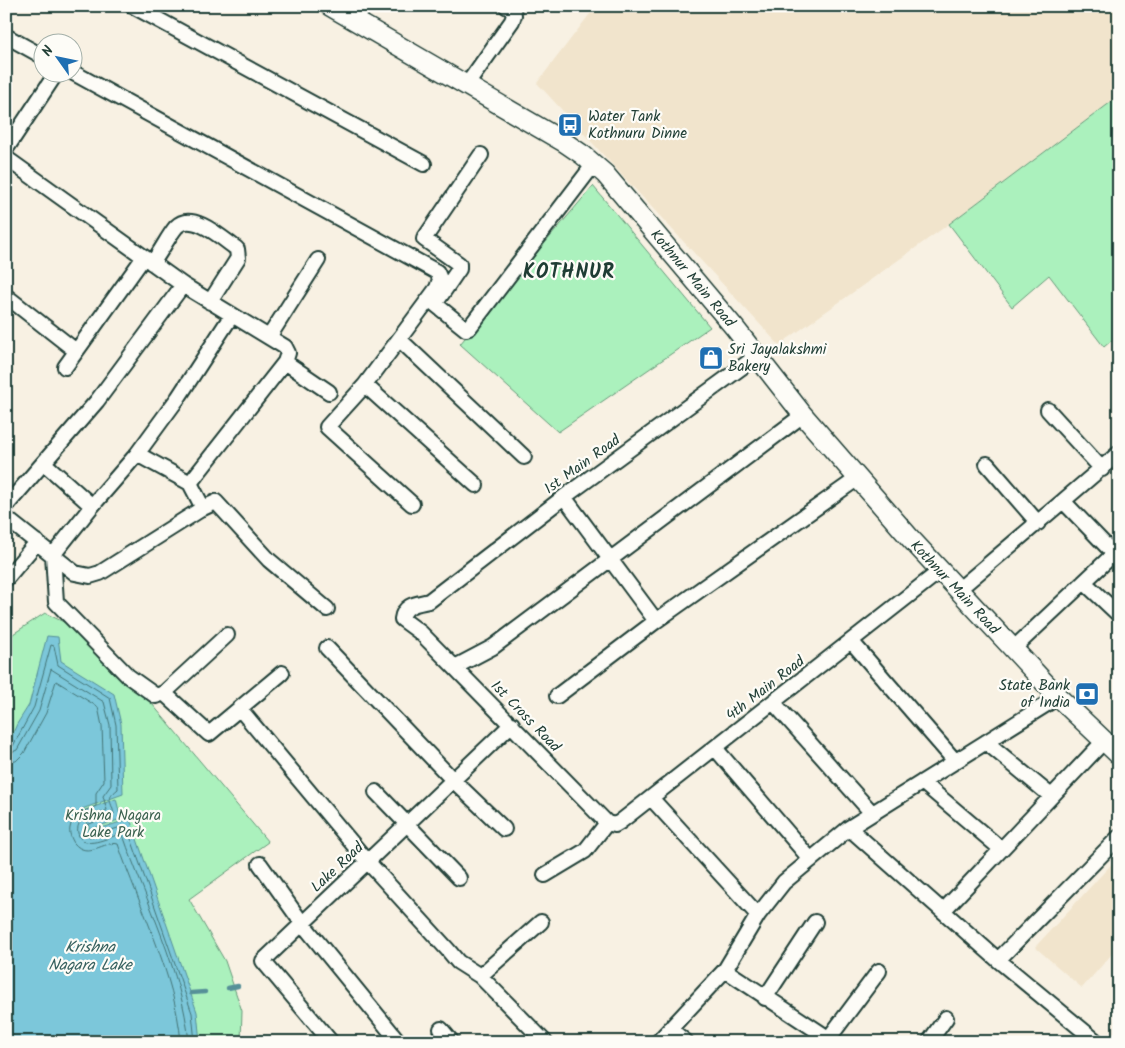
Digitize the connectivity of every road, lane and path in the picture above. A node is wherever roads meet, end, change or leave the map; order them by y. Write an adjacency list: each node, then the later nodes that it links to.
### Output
1 (133, 6): 13 (street)
2 (330, 6): 4 (main road, Kothnur Main Road)
3 (506, 6): 9 (street)
4 (360, 13): 9 (main road, Kothnur Main Road)
5 (6, 36): 6 (street)
6 (32, 50)
7 (82, 77): 22 (street)
8 (50, 82): 10 (street)
9 (466, 86): 14 (main road, Kothnur Main Road)
10 (6, 149)
11 (481, 155): 14 (street)
12 (6, 158): 15 (street)
13 (424, 164)
14 (594, 164): 24 (main road, Kothnur Main Road)
15 (148, 260): 17 (street); 19 (street); 23 (street)
16 (318, 260): 21 (street)
17 (183, 285): 19 (street); 34 (street)
18 (6, 296): 23 (street)
19 (210, 302): 20 (street)
20 (232, 315): 21 (street); 32 (street)
21 (269, 337): 25 (street)
22 (400, 339): 27 (street); 33 (street)
23 (76, 351): 26 (street)
24 (757, 356): 30 (main road, Kothnur Main Road); 40 (street, 1st Main Road)
25 (285, 362): 28 (street); 38 (street)
26 (65, 367)
27 (365, 385): 39 (street); 42 (street)
28 (329, 392)
29 (1048, 410): 36 (street)
30 (803, 415): 37 (main road, Kothnur Main Road); 50 (street)
31 (1119, 453): 36 (street)
32 (137, 454): 38 (street); 44 (street)
33 (524, 457)
34 (44, 463): 43 (street); 44 (street)
35 (987, 464): 47 (street)
36 (1102, 469): 41 (street)
37 (858, 478): 52 (main road, Kothnur Main Road); 58 (street)
38 (190, 484): 45 (street)
39 (476, 486)
40 (564, 497): 50 (street); 59 (street, 1st Main Road)
41 (1063, 502): 47 (street); 49 (street)
42 (412, 504)
43 (6, 506)
44 (92, 506): 51 (street)
45 (203, 508): 51 (street); 56 (street)
46 (6, 518): 48 (street)
47 (1038, 523): 55 (street)
48 (37, 542): 51 (street); 53 (street)
49 (1116, 551): 54 (street)
50 (611, 559): 58 (street); 64 (street)
51 (53, 561): 66 (street)
52 (940, 571): 55 (main road, Kothnur Main Road); 61 (street, 4th Main Road)
53 (6, 580)
54 (1084, 582): 57 (street); 63 (street)
55 (958, 590): 63 (main road, Kothnur Main Road)
56 (327, 609)
57 (1119, 615)
58 (656, 621): 67 (street)
59 (421, 632): 64 (street, 1st Cross Road)
60 (227, 635): 66 (street)
61 (851, 641): 69 (street, 4th Main Road); 76 (street)
62 (327, 648): 77 (street)
63 (1014, 649): 68 (main road, Kothnur Main Road)
64 (455, 667): 71 (street, 1st Cross Road)
65 (282, 673): 70 (street)
66 (164, 693): 70 (street)
67 (557, 696)
68 (1058, 697): 72 (main road, Kothnur Main Road); 73 (street)
69 (774, 702): 74 (street, 4th Main Road); 82 (street)
70 (240, 709): 90 (street)
71 (512, 724): 77 (street, Lake Road); 83 (street, 1st Cross Road)
72 (1104, 741): 75 (main road, Kothnur Main Road); 80 (street)
73 (986, 742): 76 (street); 80 (street)
74 (716, 748): 81 (street, 4th Main Road); 89 (street)
75 (1119, 755)
76 (955, 761): 78 (street)
77 (453, 780): 84 (street, Lake Road); 85 (street)
78 (922, 782): 82 (street); 88 (street)
79 (376, 792): 84 (street)
80 (1051, 796): 88 (street)
81 (651, 798): 83 (street, 4th Main Road); 95 (street)
82 (872, 814): 86 (street)
83 (607, 823): 92 (street)
84 (406, 825): 90 (street, Lake Road); 93 (street)
85 (504, 828)
86 (849, 828): 89 (street); 94 (street)
87 (1119, 837): 99 (street)
88 (1001, 849): 94 (street)
89 (810, 860): 95 (street)
90 (367, 861): 98 (street, Lake Road); 102 (street)
91 (260, 864): 98 (street)
92 (545, 875)
93 (459, 878)
94 (943, 911): 99 (street)
95 (758, 915): 100 (street)
96 (541, 922): 102 (street)
97 (815, 922): 103 (street)
98 (302, 923): 108 (street, Lake Road); 109 (street)
99 (998, 960): 115 (street)
100 (725, 970): 103 (street); 106 (street)
101 (879, 971): 107 (street)
102 (480, 976): 111 (street)
103 (765, 998): 107 (street)
104 (946, 1018): 114 (street)
105 (441, 1029): 110 (street)
106 (670, 1029): 112 (street); 113 (street)
107 (832, 1040)
108 (331, 1042)
109 (399, 1042)
110 (452, 1042)
111 (545, 1042)
112 (658, 1042)
113 (686, 1042)
114 (928, 1042)
115 (1097, 1042)

